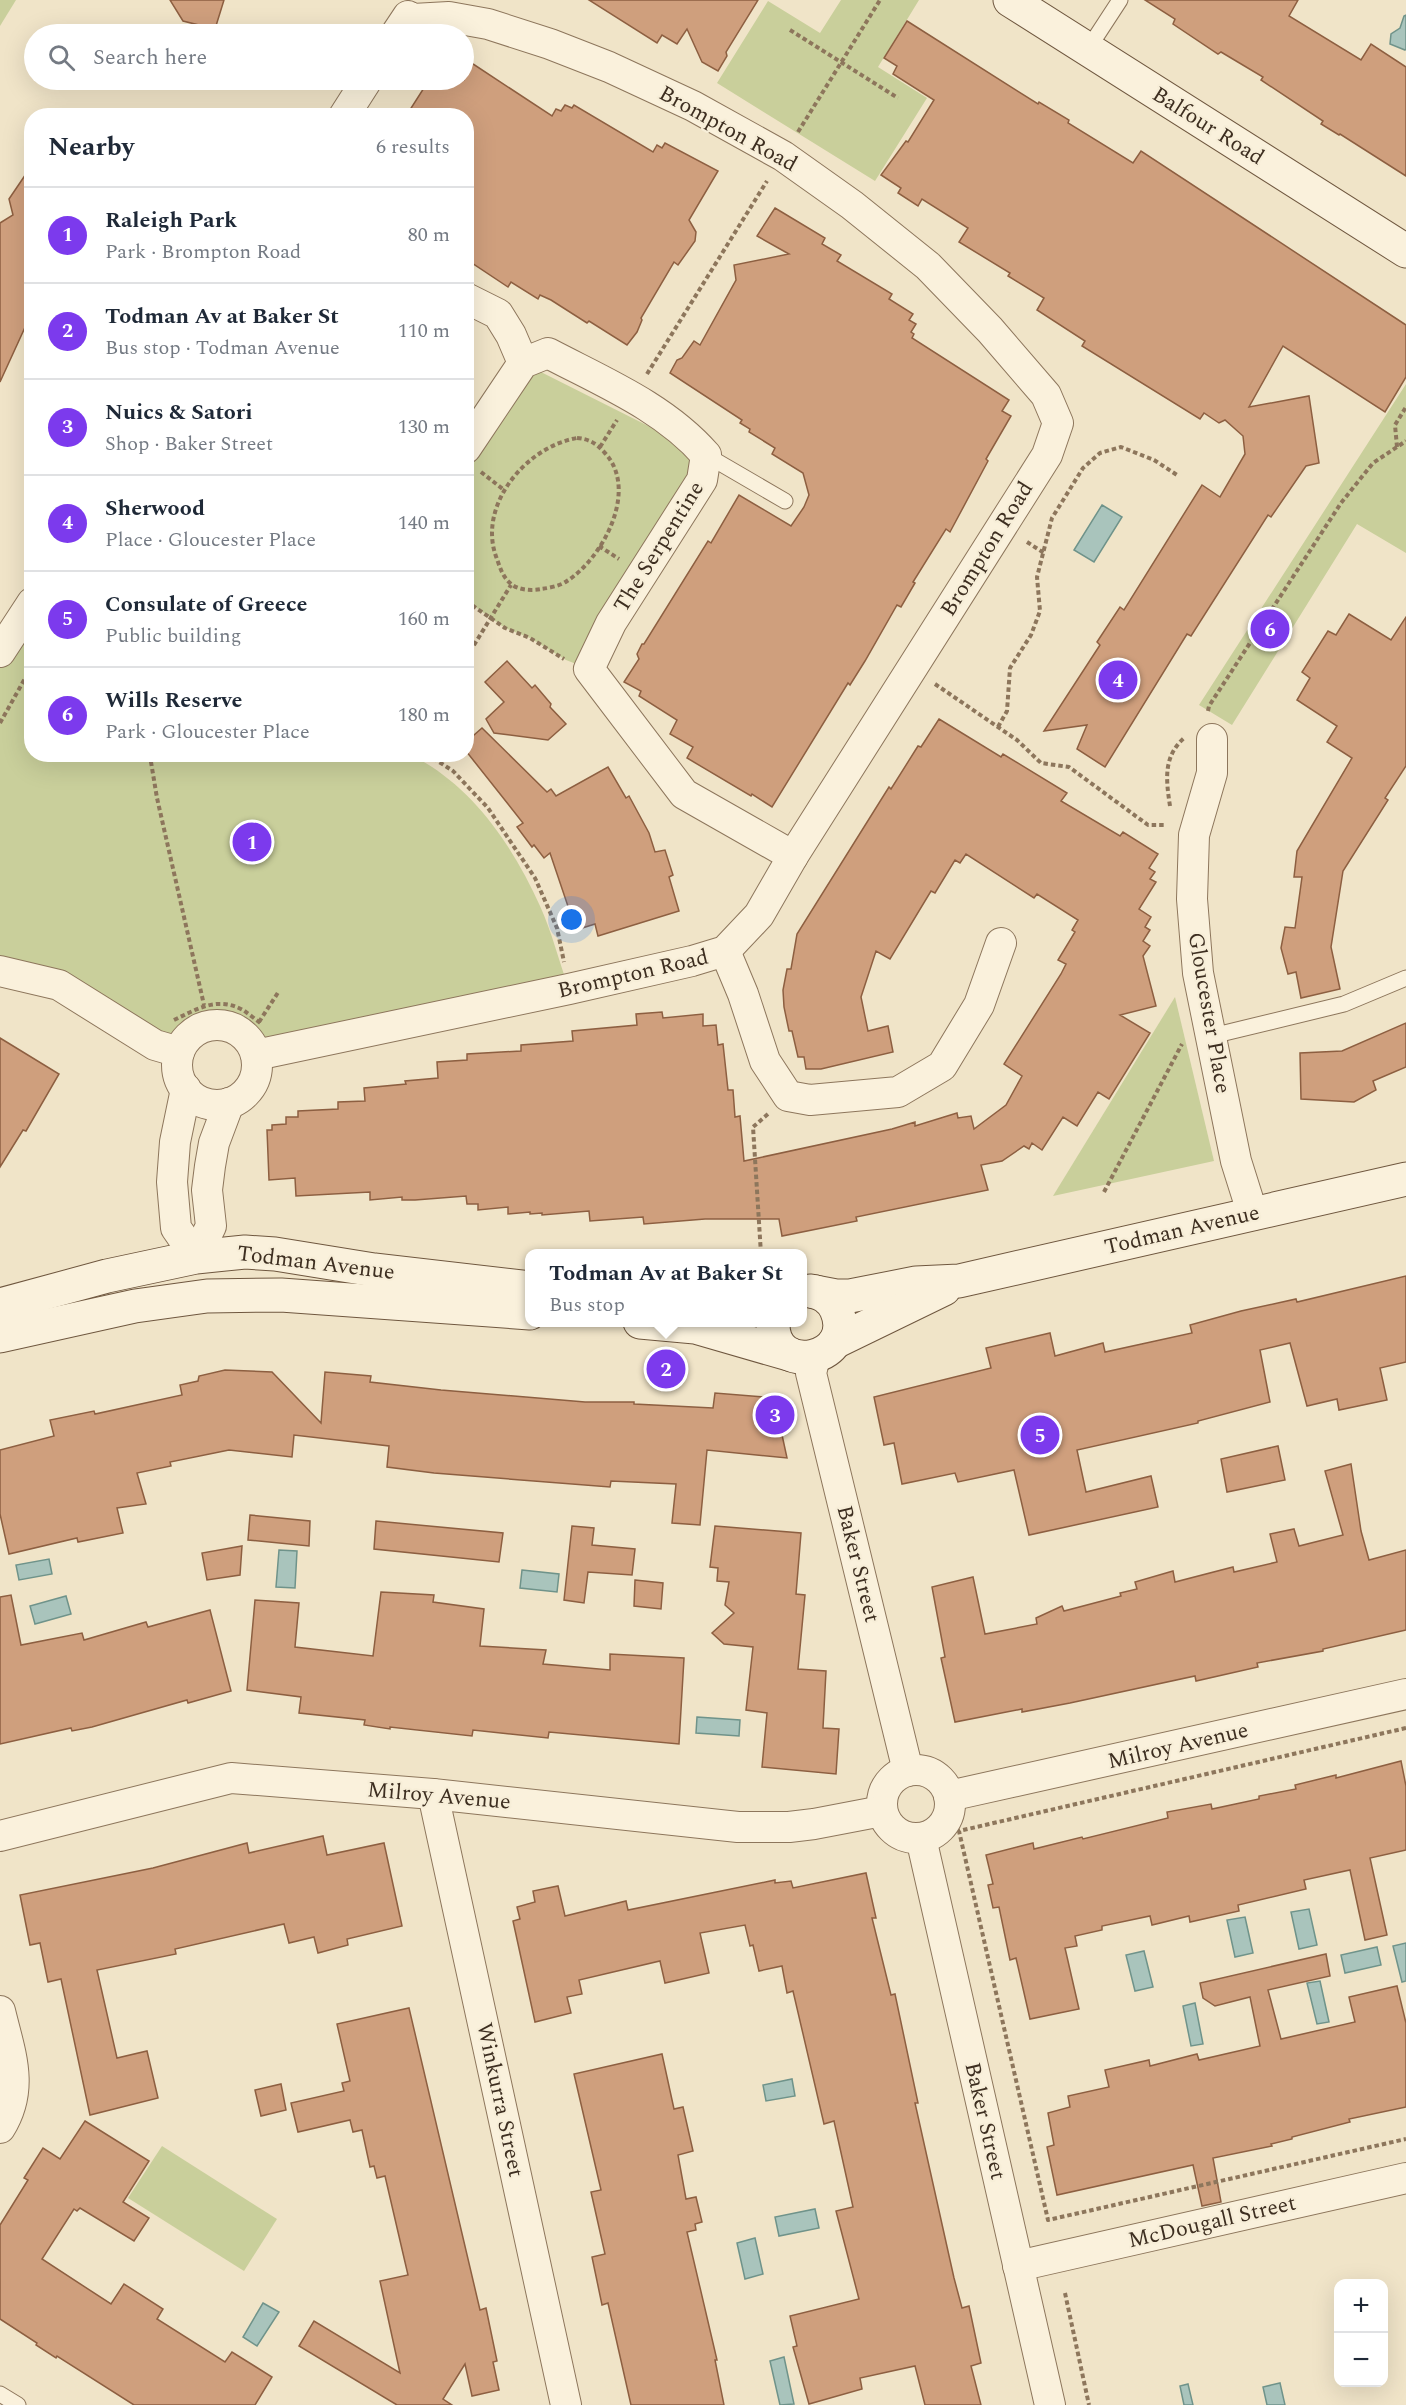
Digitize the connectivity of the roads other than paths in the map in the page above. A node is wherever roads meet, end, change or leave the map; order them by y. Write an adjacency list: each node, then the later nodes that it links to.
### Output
1 (1010, 0): 4 (main road, Balfour Road)
2 (1120, 0): 4 (lane)
3 (403, 24): 16 (street, Brompton Road)
4 (1088, 50): 7 (main road, Balfour Road)
5 (361, 90): 6 (street)
6 (349, 108)
7 (1406, 251)
8 (474, 302): 9 (street)
9 (523, 363): 10 (street); 11 (street, The Serpentine)
10 (474, 453)
11 (706, 455): 12 (lane); 16 (street, The Serpentine)
12 (785, 501)
13 (24, 615): 14 (street)
14 (0, 652)
15 (1209, 733): 21 (street, Gloucester Place)
16 (793, 856): 18 (street, Brompton Road)
17 (1001, 943): 18 (street)
18 (725, 951): 23 (street, Brompton Road)
19 (0, 971): 22 (street)
20 (1406, 978): 21 (lane)
21 (1197, 1039): 27 (street, Gloucester Place)
22 (179, 1052): 23 (street); 24 (street)
23 (256, 1055): 25 (street)
24 (186, 1089): 25 (street); 28 (street)
25 (229, 1104): 28 (street)
26 (1406, 1179): 27 (main road, Todman Avenue)
27 (1253, 1215): 29 (main road, Todman Avenue)
28 (196, 1257): 30 (main road, Todman Avenue); 32 (main road); 33 (main road, Todman Avenue); 35 (main road)
29 (958, 1281): 31 (main road, Todman Avenue); 39 (main road, Todman Avenue)
30 (525, 1287)
31 (809, 1291): 39 (main road)
32 (315, 1297): 34 (main road, Todman Avenue); 35 (main road, Todman Avenue)
33 (0, 1305)
34 (525, 1313)
35 (88, 1316): 38 (main road, Todman Avenue)
36 (695, 1327): 39 (main road)
37 (774, 1327): 39 (main road)
38 (0, 1336)
39 (814, 1352): 41 (street, Baker Street)
40 (1406, 1694): 43 (street, Milroy Avenue)
41 (908, 1771): 43 (street); 44 (street)
42 (433, 1794): 44 (street, Milroy Avenue); 45 (street, Milroy Avenue); 53 (street, Winkurra Street)
43 (949, 1796): 46 (street)
44 (882, 1811): 46 (street)
45 (0, 1836)
46 (921, 1838): 50 (street, Baker Street)
47 (0, 2011): 48 (street)
48 (0, 2128)
49 (1406, 2178): 50 (street, McDougall Street)
50 (1018, 2266): 54 (street, Baker Street)
51 (0, 2394): 52 (lane)
52 (18, 2405)
53 (566, 2405)
54 (1050, 2405)

